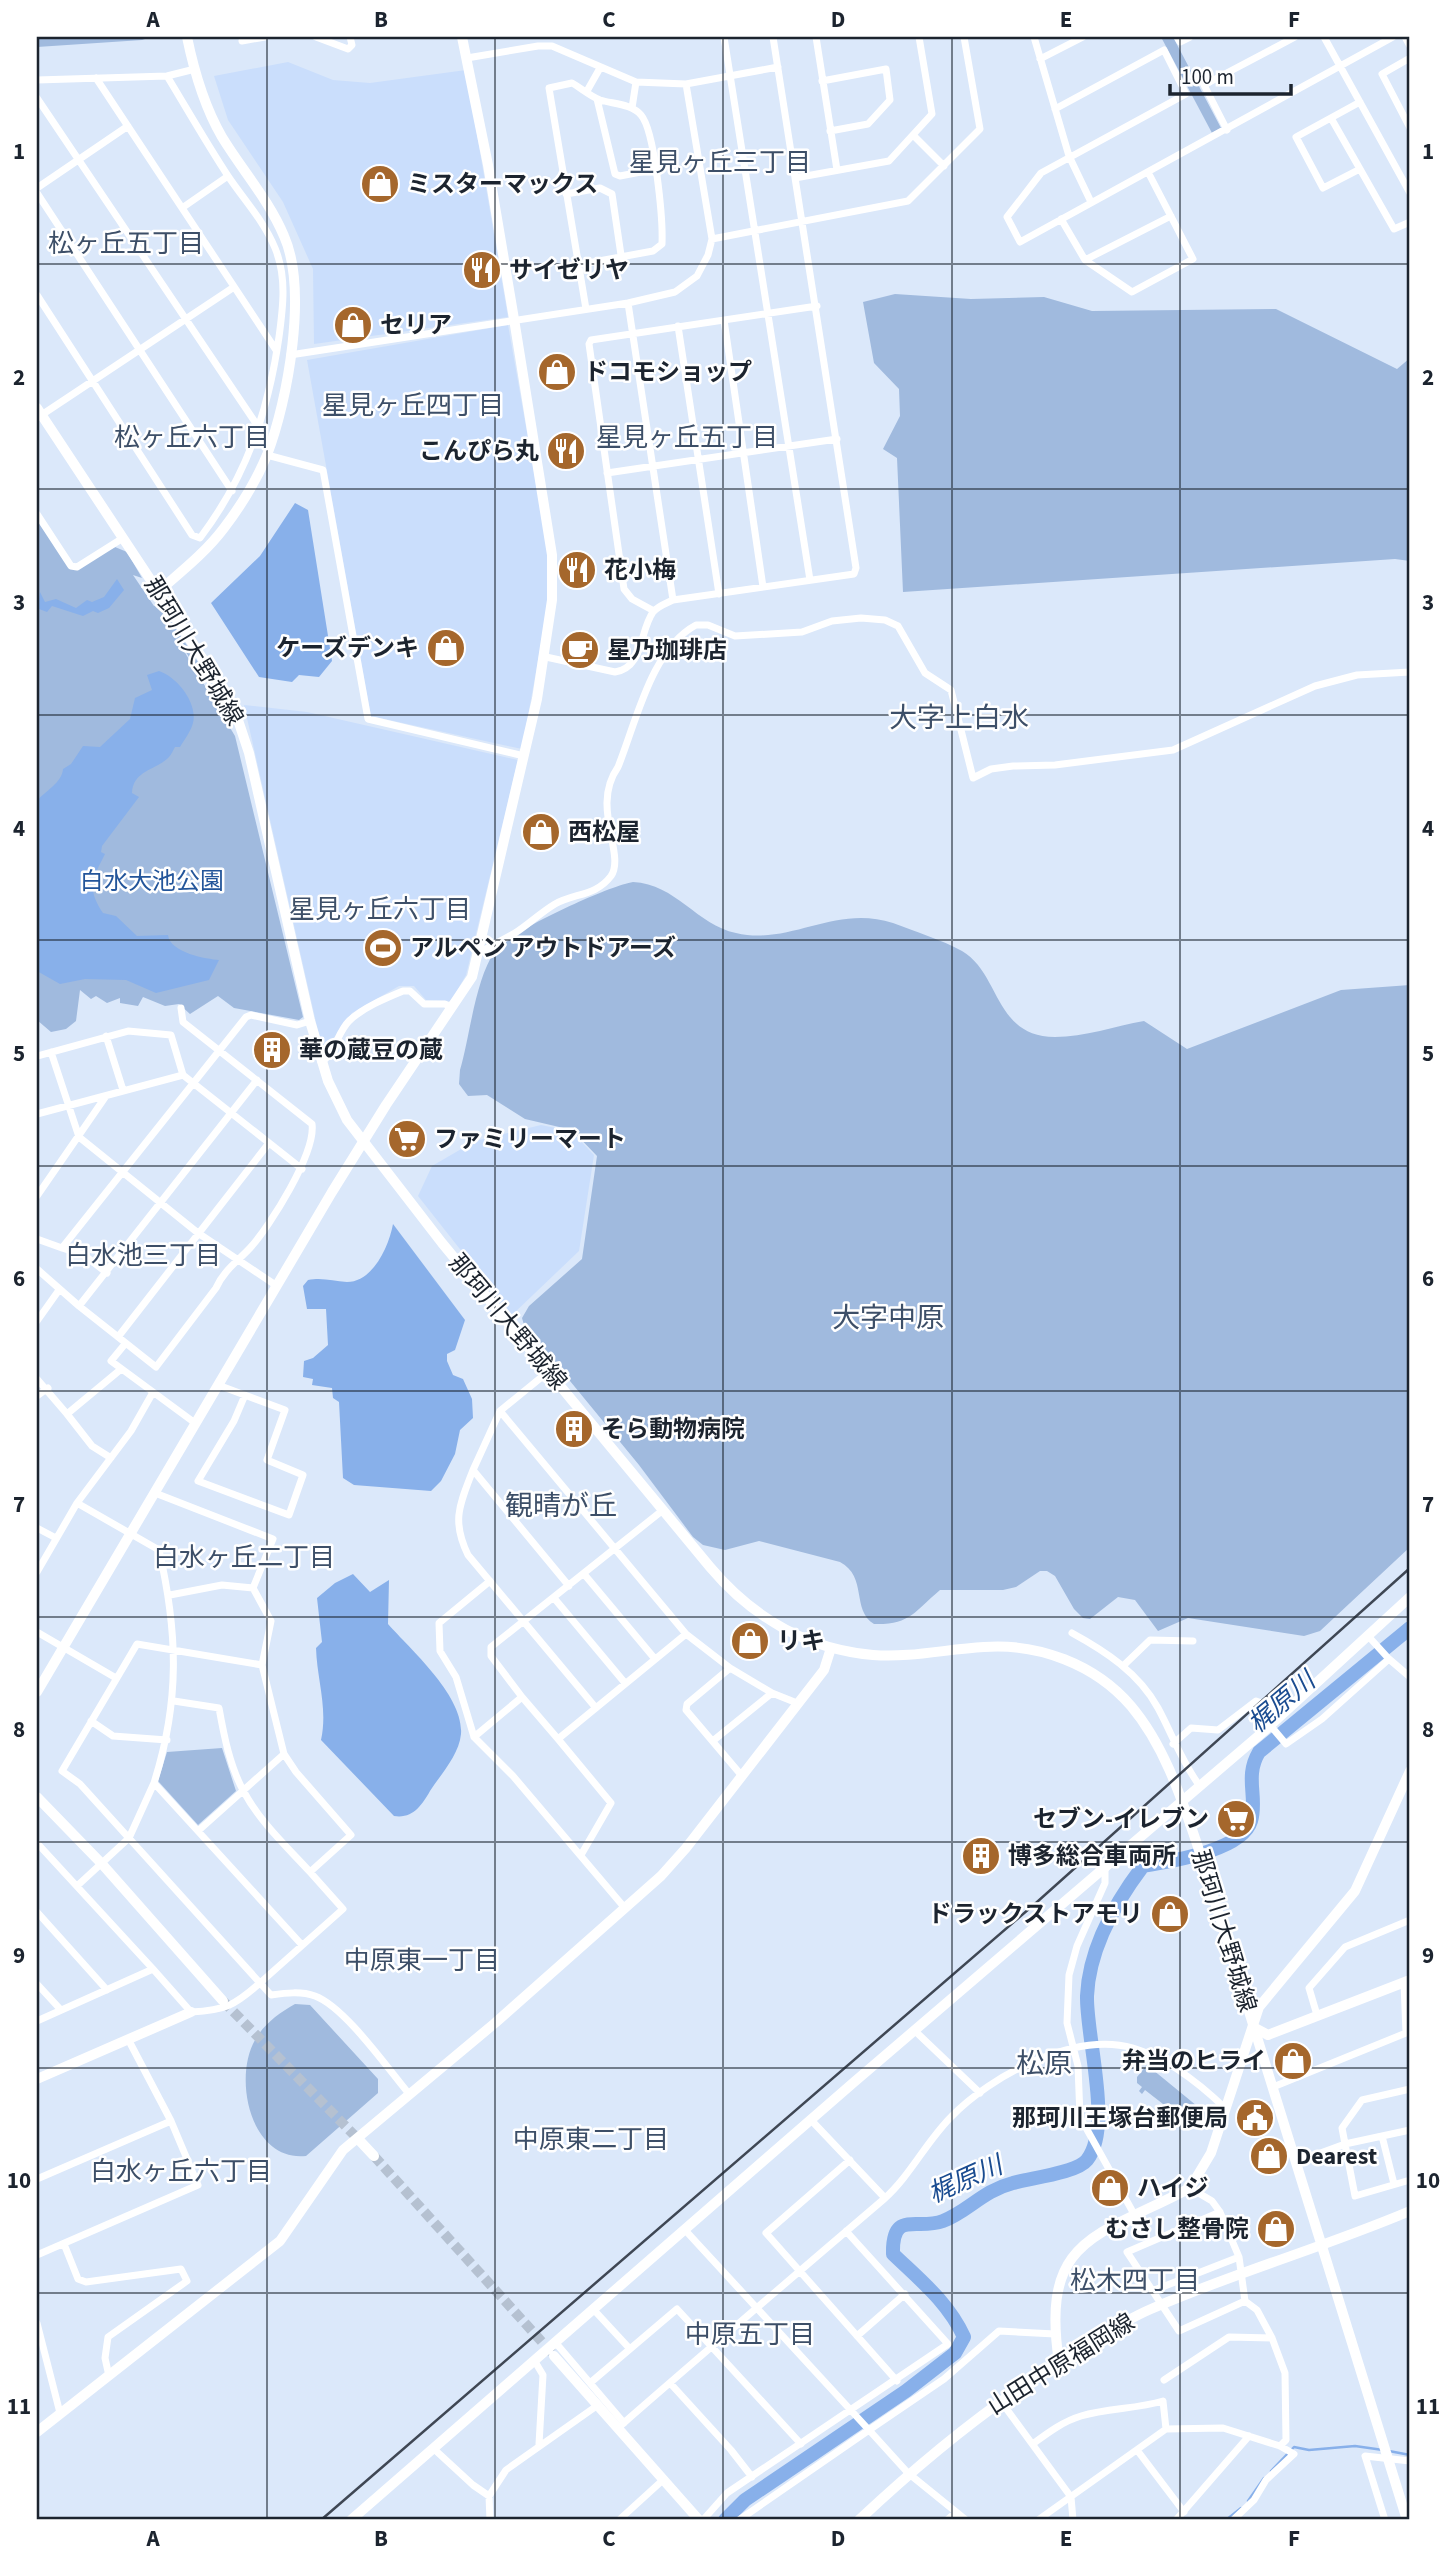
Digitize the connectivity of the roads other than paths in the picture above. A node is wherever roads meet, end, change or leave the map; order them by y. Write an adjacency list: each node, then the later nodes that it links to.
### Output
1 (187, 37): 27 (street)
2 (265, 37): 19 (street)
3 (316, 37): 4 (street)
4 (350, 37)
5 (462, 37): 21 (street)
6 (724, 37): 28 (street)
7 (774, 37): 24 (street)
8 (816, 37): 32 (street)
9 (919, 37): 46 (street)
10 (964, 37): 49 (street)
11 (1034, 37): 23 (street)
12 (1083, 37): 23 (street)
13 (1177, 37): 14 (street)
14 (1190, 37)
15 (1295, 37): 44 (street)
16 (1324, 37): 25 (street)
17 (1392, 37): 25 (street)
18 (1405, 37): 20 (street)
19 (243, 41)
20 (1410, 46)
21 (467, 58): 26 (street); 78 (street)
22 (1410, 58): 43 (street)
23 (1041, 59): 40 (street)
24 (778, 66): 28 (street); 55 (street)
25 (1340, 66): 38 (street); 44 (street)
26 (600, 68): 33 (street); 35 (street)
27 (195, 69): 29 (street); 84 (street)
28 (732, 75): 34 (street); 66 (street)
29 (167, 76): 30 (street); 54 (street)
30 (96, 78): 31 (street); 42 (street)
31 (37, 80)
32 (822, 81): 45 (street); 45 (street)
33 (636, 82): 34 (street); 39 (street)
34 (686, 84): 67 (street)
35 (587, 92): 37 (street); 59 (street)
36 (37, 98): 48 (street)
37 (597, 99): 39 (street); 50 (street)
38 (1360, 102): 41 (street); 58 (street)
39 (632, 108): 50 (street)
40 (1055, 109): 47 (street); 47 (street)
41 (1331, 118): 51 (street); 51 (street)
42 (128, 127): 48 (street); 61 (street)
43 (1410, 128)
44 (1227, 130): 53 (street)
45 (830, 131): 52 (street)
46 (914, 136): 49 (street); 52 (street)
47 (1069, 156): 60 (street); 63 (street)
48 (78, 159): 56 (street); 77 (street)
49 (944, 166): 64 (street)
50 (656, 169): 68 (street)
51 (1360, 169): 65 (street)
52 (837, 170): 55 (street)
53 (1148, 172): 60 (street); 62 (street)
54 (228, 176): 61 (street); 83 (street)
55 (795, 178): 64 (street)
56 (37, 188)
57 (37, 193): 82 (street)
58 (1410, 193)
59 (566, 194): 68 (street); 70 (street)
60 (1091, 202): 63 (street)
61 (182, 208): 71 (street)
62 (1171, 216): 69 (street); 69 (street)
63 (1061, 219): 69 (street)
64 (804, 222): 66 (street); 74 (street)
65 (1410, 222)
66 (757, 230): 67 (street); 76 (street)
67 (712, 239): 73 (street)
68 (621, 255): 70 (street)
69 (1086, 260)
70 (577, 265): 75 (street)
71 (234, 286): 77 (street); 83 (street)
72 (37, 295): 85 (street)
73 (628, 303): 75 (street); 81 (street)
74 (817, 306): 76 (street); 88 (street)
75 (586, 309): 78 (street)
76 (768, 313): 79 (street); 89 (street)
77 (186, 319): 82 (street); 87 (street)
78 (514, 319): 84 (street); 104 (street)
79 (724, 320): 80 (street); 90 (street)
80 (678, 326): 81 (street); 92 (street)
81 (633, 333): 93 (street); 94 (street)
82 (139, 350): 85 (street); 95 (street)
83 (277, 351): 87 (street)
84 (290, 355): 91 (street)
85 (92, 381): 86 (street); 95 (street)
86 (38, 414): 97 (main road, 那珂川大野城線)
87 (259, 428): 95 (street)
88 (837, 439): 89 (street); 98 (street)
89 (789, 446): 90 (street); 98 (street)
90 (744, 453): 92 (street); 99 (street)
91 (267, 455): 100 (street); 106 (street)
92 (698, 460): 93 (street); 101 (street)
93 (653, 466): 94 (street); 102 (street)
94 (607, 473): 103 (street)
95 (232, 491)
96 (37, 514): 97 (street)
97 (123, 538): 100 (main road, 那珂川大野城線)
98 (810, 580): 99 (street)
99 (763, 587): 101 (street)
100 (159, 590): 110 (main road, 那珂川大野城線)
101 (719, 594): 102 (street)
102 (673, 600): 103 (street)
103 (654, 611): 104 (street)
104 (546, 657): 106 (street)
105 (1410, 672): 107 (street)
106 (524, 756): 107 (street)
107 (477, 954): 109 (street)
108 (181, 1008): 112 (street)
109 (452, 1008): 115 (street); 125 (street)
110 (310, 1021): 112 (street); 115 (main road, 那珂川大野城線)
111 (106, 1036): 113 (street); 116 (street); 119 (street)
112 (219, 1050): 117 (street); 118 (street)
113 (51, 1052): 114 (street); 121 (street)
114 (37, 1056)
115 (321, 1062): 125 (main road, 那珂川大野城線)
116 (183, 1075): 118 (street); 119 (street)
117 (257, 1080): 122 (street); 127 (street)
118 (193, 1082): 122 (street); 128 (street)
119 (123, 1090): 120 (street)
120 (106, 1095): 121 (street); 124 (street)
121 (67, 1106): 123 (street); 124 (street)
122 (232, 1113): 126 (street); 130 (street)
123 (37, 1114)
124 (79, 1137): 128 (street); 129 (street)
125 (363, 1142): 137 (street); 144 (main road, 那珂川大野城線)
126 (269, 1143): 127 (street); 131 (street)
127 (302, 1168): 134 (street)
128 (123, 1172): 130 (street); 133 (street)
129 (37, 1194)
130 (160, 1203): 131 (street); 136 (street)
131 (198, 1233): 134 (street); 141 (street)
132 (37, 1239): 133 (street)
133 (62, 1248): 136 (street)
134 (235, 1259): 137 (street); 142 (street)
135 (37, 1269): 138 (street)
136 (107, 1273): 139 (street)
137 (277, 1286): 146 (street)
138 (59, 1290): 139 (street); 140 (street)
139 (79, 1306): 141 (street)
140 (37, 1321)
141 (118, 1338): 142 (street)
142 (125, 1344): 143 (street)
143 (120, 1370): 148 (street); 152 (street)
144 (549, 1371): 151 (street); 158 (main road, 那珂川大野城線)
145 (37, 1379): 147 (street)
146 (218, 1385): 149 (street); 153 (street)
147 (48, 1388): 150 (street); 152 (street)
148 (152, 1394): 153 (street); 154 (street)
149 (245, 1395): 149 (street)
150 (37, 1396)
151 (500, 1411): 155 (street); 162 (street)
152 (67, 1414): 154 (street)
153 (195, 1423): 156 (street)
154 (111, 1458): 157 (street)
155 (473, 1470): 165 (street); 166 (street)
156 (155, 1493): 160 (street); 167 (street)
157 (77, 1503): 160 (street); 161 (street)
158 (663, 1510): 162 (street); 178 (main road, 那珂川大野城線)
159 (37, 1528): 161 (street)
160 (130, 1535): 168 (street); 177 (street)
161 (56, 1538): 163 (street)
162 (614, 1549): 164 (street); 174 (street)
163 (37, 1572)
164 (584, 1574): 166 (street); 180 (street)
165 (489, 1581): 171 (street); 197 (street)
166 (569, 1586): 170 (street)
167 (253, 1588): 168 (street); 182 (street)
168 (170, 1595): 179 (street)
169 (1410, 1597): 175 (street)
170 (554, 1598): 171 (street); 187 (street)
171 (523, 1623): 190 (street); 193 (street)
172 (37, 1632): 177 (street)
173 (1072, 1633): 183 (street)
174 (686, 1634): 180 (street); 184 (street)
175 (1370, 1637): 181 (street); 194 (street)
176 (1193, 1641): 183 (street)
177 (63, 1647): 186 (street); 188 (street)
178 (831, 1648): 192 (street); 209 (main road, 那珂川大野城線)
179 (175, 1651): 182 (street); 186 (street); 191 (street)
180 (655, 1659): 187 (street)
181 (1389, 1659): 185 (street); 196 (street)
182 (262, 1665): 202 (street)
183 (1123, 1666): 201 (street)
184 (730, 1668): 189 (street); 200 (street)
185 (1410, 1676)
186 (116, 1678): 195 (street)
187 (625, 1683): 193 (street)
188 (37, 1692)
189 (772, 1693): 192 (street); 200 (street)
190 (523, 1697): 197 (street); 198 (street)
191 (174, 1701): 199 (street); 207 (street)
192 (797, 1703): 204 (street)
193 (596, 1708): 198 (street)
194 (1285, 1712): 196 (street); 201 (street)
195 (91, 1721): 199 (street); 211 (street)
196 (1270, 1726): 206 (street)
197 (474, 1737): 213 (street)
198 (558, 1739): 213 (street)
199 (167, 1740): 205 (street)
200 (714, 1740): 204 (street)
201 (1173, 1744): 206 (street)
202 (284, 1754): 207 (street); 216 (street)
203 (1410, 1771): 232 (main road)
204 (742, 1776): 218 (street)
205 (153, 1783): 210 (street); 211 (street)
206 (1199, 1785): 209 (street)
207 (243, 1790): 210 (street); 216 (street)
208 (37, 1797): 214 (street)
209 (1182, 1800): 215 (street); 232 (main road, 那珂川大野城線)
210 (198, 1831): 221 (street)
211 (129, 1838): 214 (street); 224 (street)
212 (37, 1843): 217 (street)
213 (582, 1855): 218 (street)
214 (102, 1864): 217 (street); 227 (street)
215 (1105, 1866): 233 (street); 235 (street)
216 (310, 1872): 221 (street)
217 (77, 1886): 222 (street)
218 (624, 1907): 240 (street)
219 (37, 1912): 226 (street)
220 (1410, 1920): 230 (street)
221 (302, 1945): 224 (street)
222 (153, 1969): 226 (street); 229 (street)
223 (1407, 1982): 230 (street); 237 (street)
224 (260, 1983): 229 (street); 240 (street)
225 (37, 1984): 228 (street)
226 (107, 1990): 228 (street)
227 (223, 2001)
228 (61, 2010): 231 (street)
229 (191, 2012): 234 (street)
230 (1317, 2015): 232 (street)
231 (37, 2021)
232 (1253, 2027): 237 (main road, 那珂川大野城線); 241 (main road, 那珂川大野城線)
233 (915, 2031): 239 (street); 242 (street)
234 (128, 2039): 236 (street); 243 (street)
235 (1075, 2049): 239 (street); 241 (street); 258 (street)
236 (37, 2079)
237 (1273, 2087): 250 (main road, 那珂川大野城線)
238 (1410, 2089): 247 (street)
239 (980, 2093): 255 (street)
240 (410, 2095): 282 (street)
241 (1225, 2108): 254 (main road, 那珂川大野城線)
242 (811, 2120): 249 (street); 259 (street)
243 (171, 2121): 251 (street); 261 (street)
244 (1410, 2130): 245 (street)
245 (1382, 2136): 247 (street); 253 (street)
246 (360, 2141): 248 (street)
247 (1345, 2144): 250 (street); 253 (street)
248 (374, 2156)
249 (850, 2160): 255 (street); 265 (street)
250 (1296, 2162): 262 (main road, 那珂川大野城線)
251 (37, 2179)
252 (1410, 2180): 253 (street)
253 (1394, 2185)
254 (1191, 2188): 257 (street); 258 (main road)
255 (885, 2198): 260 (street)
256 (1410, 2211): 262 (main road, 山田中原福岡線)
257 (1220, 2212): 264 (street); 267 (street)
258 (1135, 2214): 273 (main road)
259 (685, 2230): 270 (street); 271 (street)
260 (846, 2231): 265 (street); 268 (street)
261 (64, 2244): 263 (street); 282 (street)
262 (1322, 2245): 266 (main road, 山田中原福岡線); 323 (main road, 那珂川大野城線)
263 (37, 2255)
264 (1239, 2257): 266 (street); 267 (street)
265 (799, 2270): 270 (street); 274 (street)
266 (1243, 2272): 269 (street); 281 (main road, 山田中原福岡線)
267 (1152, 2291): 269 (street)
268 (905, 2294): 274 (street); 284 (street)
269 (1245, 2301): 275 (street)
270 (758, 2307): 277 (street); 289 (street)
271 (594, 2310): 276 (street); 278 (street)
272 (37, 2323): 290 (street)
273 (1055, 2334): 281 (main road); 293 (street)
274 (858, 2336): 284 (street)
275 (1272, 2338): 283 (street); 299 (street)
276 (555, 2342): 280 (street); 285 (street)
277 (712, 2346): 278 (street); 286 (street); 298 (street)
278 (630, 2349): 285 (street)
279 (554, 2356): 288 (street)
280 (534, 2360): 297 (street); 300 (street)
281 (1059, 2362): 287 (main road, 山田中原福岡線)
282 (109, 2376): 290 (street)
283 (1164, 2379)
284 (897, 2381): 289 (street)
285 (590, 2383): 291 (street)
286 (670, 2383): 291 (street); 304 (street)
287 (1000, 2400): 296 (street); 303 (main road, 山田中原福岡線)
288 (598, 2406): 291 (street); 297 (street)
289 (852, 2412): 293 (street); 298 (street)
290 (60, 2413): 294 (street)
291 (621, 2426): 305 (street)
292 (1167, 2429): 295 (street); 296 (street); 301 (street)
293 (869, 2430): 303 (street); 314 (street)
294 (37, 2432)
295 (1249, 2436): 299 (street); 309 (street)
296 (1034, 2443): 307 (street)
297 (540, 2444): 306 (street)
298 (801, 2444): 304 (street)
299 (1280, 2446): 321 (street)
300 (434, 2449): 306 (street); 310 (street)
301 (1137, 2450): 307 (street); 309 (street)
302 (1410, 2462): 322 (street)
303 (908, 2473): 308 (street); 315 (main road, 山田中原福岡線)
304 (752, 2477): 313 (street)
305 (664, 2479): 312 (street); 313 (street)
306 (489, 2496): 311 (street)
307 (1071, 2497): 318 (street); 319 (street)
308 (956, 2512): 316 (street); 317 (street)
309 (1184, 2512): 320 (street)
310 (351, 2520)
311 (490, 2520)
312 (619, 2520)
313 (701, 2520)
314 (739, 2520)
315 (859, 2520)
316 (947, 2520)
317 (966, 2520)
318 (1038, 2520)
319 (1073, 2520)
320 (1176, 2520)
321 (1233, 2520)
322 (1385, 2520)
323 (1407, 2520)

